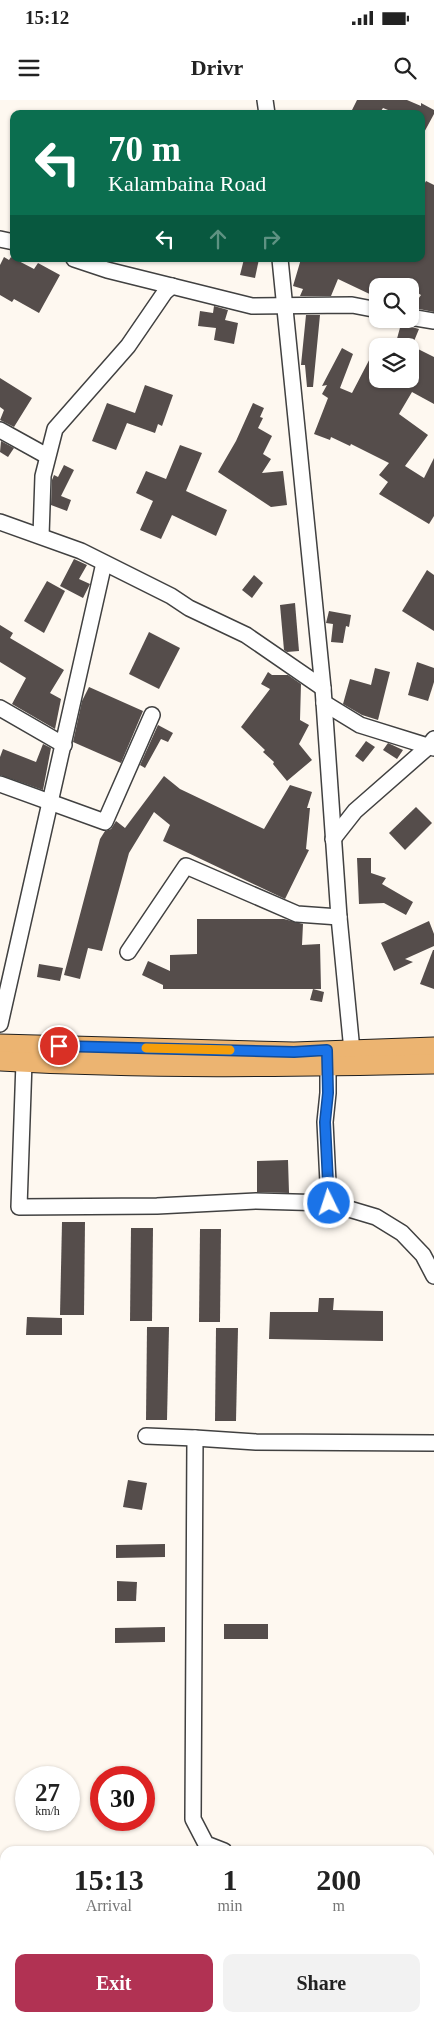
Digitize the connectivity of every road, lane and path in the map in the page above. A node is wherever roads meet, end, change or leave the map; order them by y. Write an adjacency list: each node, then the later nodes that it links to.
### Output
1 (83, 262): 3 (street)
2 (280, 262): 4 (street)
3 (172, 286): 4 (street); 9 (street)
4 (284, 307): 5 (street); 13 (street)
5 (369, 309)
6 (419, 318): 7 (street)
7 (434, 321)
8 (0, 430): 9 (street)
9 (47, 456): 11 (street)
10 (0, 522): 11 (street)
11 (41, 536): 12 (street)
12 (104, 563): 13 (street); 17 (street)
13 (323, 688): 14 (street)
14 (324, 703): 18 (street); 21 (street)
15 (0, 708): 17 (street)
16 (152, 715): 20 (street)
17 (64, 745): 20 (street)
18 (432, 745): 21 (street)
19 (0, 784): 20 (street)
20 (51, 803): 24 (street)
21 (333, 839): 22 (street)
22 (339, 917): 23 (street); 27 (street)
23 (128, 952)
24 (0, 1024)
25 (0, 1044): 28 (main road)
26 (434, 1047): 27 (main road)
27 (353, 1057): 28 (main road); 31 (main road)
28 (328, 1058): 30 (main road); 32 (street)
29 (0, 1061): 30 (main road)
30 (24, 1062): 32 (street)
31 (434, 1064)
32 (329, 1203): 33 (street)
33 (434, 1276)
34 (146, 1436): 35 (street)
35 (195, 1438): 36 (street); 37 (street)
36 (434, 1443)
37 (211, 1846)

